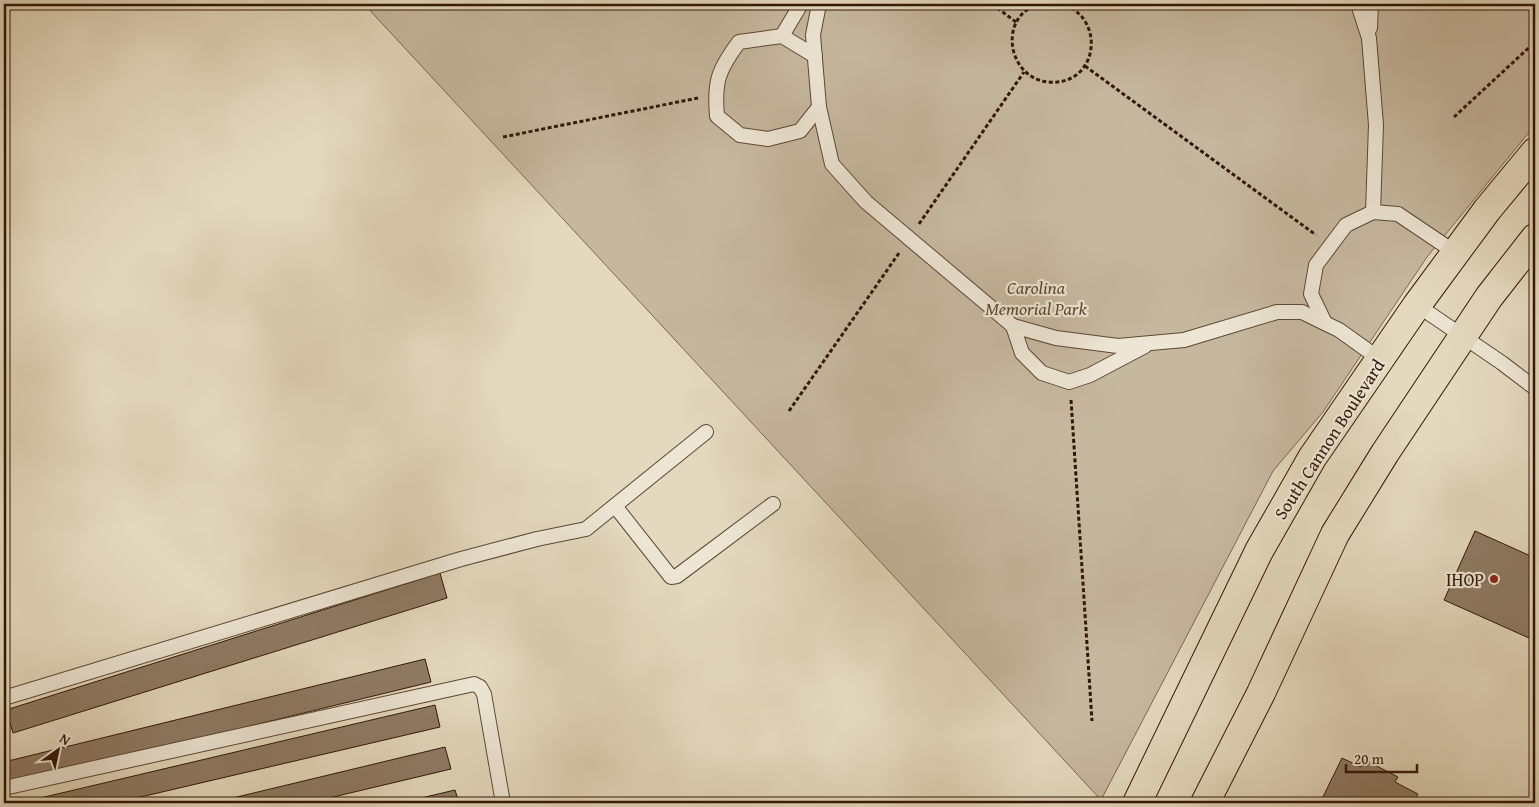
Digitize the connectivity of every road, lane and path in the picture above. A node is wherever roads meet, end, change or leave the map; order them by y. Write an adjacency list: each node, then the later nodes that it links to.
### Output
1 (801, 4): 11 (lane)
2 (819, 4): 14 (lane)
3 (992, 4): 10 (path)
4 (1040, 4): 10 (path)
5 (1064, 4): 9 (path)
6 (1077, 4): 9 (path)
7 (1358, 4): 12 (lane)
8 (1371, 4): 12 (lane)
9 (1074, 8): 15 (path)
10 (1016, 22): 15 (path)
11 (782, 36): 14 (lane); 16 (lane)
12 (1369, 38): 21 (lane)
13 (1535, 42): 18 (path)
14 (815, 56): 17 (lane)
15 (1085, 66): 23 (path)
16 (715, 94): 17 (lane); 19 (path)
17 (820, 107): 27 (lane)
18 (1454, 117)
19 (503, 137)
20 (1535, 152): 24 (main road, South Cannon Boulevard)
21 (1373, 212): 23 (lane); 24 (lane)
22 (1535, 238): 28 (main road)
23 (1331, 245): 26 (lane)
24 (1456, 253): 25 (main road, South Cannon Boulevard)
25 (1417, 305): 28 (lane); 30 (main road, South Cannon Boulevard)
26 (1325, 323): 29 (lane); 30 (lane)
27 (1013, 326): 29 (lane); 31 (lane)
28 (1463, 336): 32 (lane); 41 (main road)
29 (1150, 343): 31 (lane)
30 (1381, 360): 40 (main road, South Cannon Boulevard)
31 (1069, 382): 37 (path)
32 (1535, 388)
33 (706, 432): 35 (lane)
34 (773, 504): 35 (lane)
35 (614, 506): 36 (lane)
36 (4, 698)
37 (1092, 720)
38 (4, 788): 39 (lane)
39 (503, 803)
40 (1137, 803)
41 (1205, 803)

